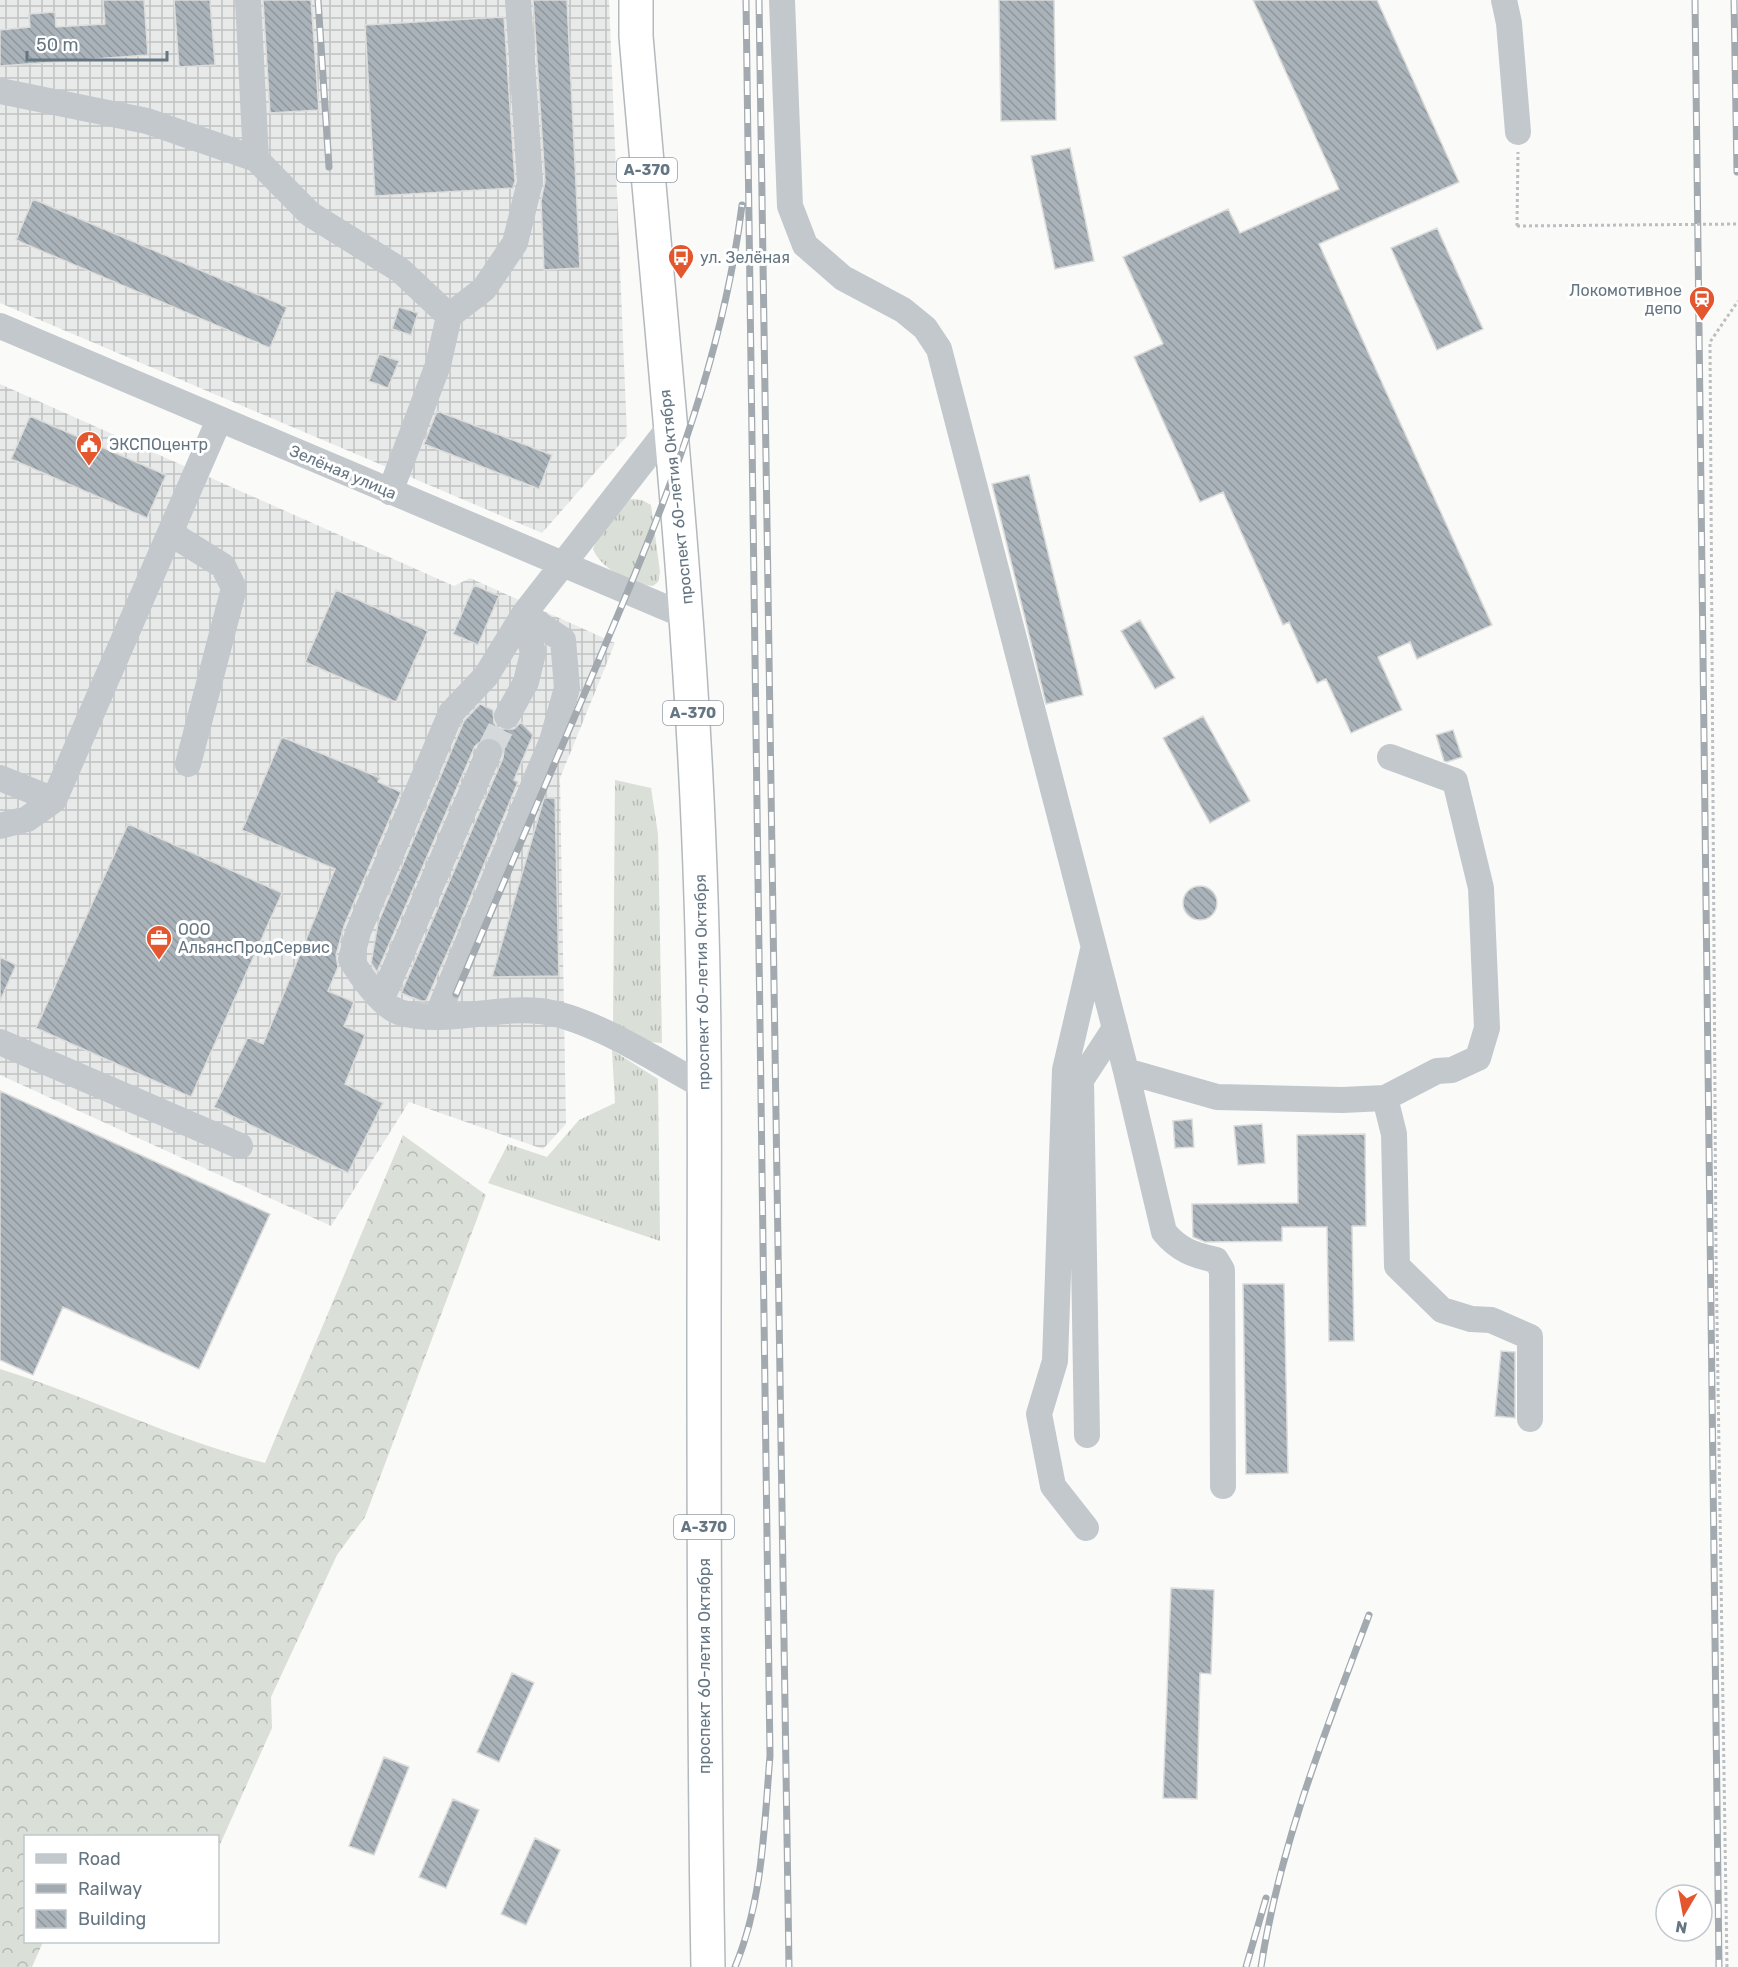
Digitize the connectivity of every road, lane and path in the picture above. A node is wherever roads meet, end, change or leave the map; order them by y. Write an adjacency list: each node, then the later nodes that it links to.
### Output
1 (248, 0): 8 (street)
2 (518, 0): 11 (street)
3 (636, 0): 14 (highway, проспект 60-летия Октября / А-370)
4 (782, 0): 27 (street)
5 (1504, 0): 7 (street)
6 (0, 91): 8 (street)
7 (1518, 132): 9 (path, bridge)
8 (256, 159): 11 (street)
9 (1738, 224)
10 (1738, 301): 41 (path)
11 (449, 316): 15 (street)
12 (0, 326): 13 (street, Зелёная улица)
13 (219, 420): 15 (street, Зелёная улица); 16 (street)
14 (669, 428): 17 (street); 19 (highway, проспект 60-летия Октября / А-370)
15 (390, 492): 17 (street, Зелёная улица)
16 (170, 533): 23 (street); 25 (street)
17 (562, 566): 18 (street); 19 (street, Зелёная улица)
18 (525, 614): 20 (street); 28 (street); 29 (street)
19 (688, 617): 33 (highway, проспект 60-летия Октября / А-370)
20 (507, 716)
21 (489, 752): 28 (street)
22 (1390, 757): 34 (street)
23 (188, 764)
24 (0, 778): 25 (street)
25 (54, 800): 26 (street)
26 (0, 826)
27 (1094, 947): 30 (street); 39 (street)
28 (382, 998): 29 (street)
29 (437, 1016): 33 (street)
30 (1115, 1028): 32 (street); 37 (street)
31 (0, 1042): 35 (street)
32 (1126, 1071): 34 (street); 38 (street)
33 (705, 1087): 40 (highway, проспект 60-летия Октября / А-370)
34 (1384, 1098): 36 (street)
35 (240, 1146)
36 (1530, 1419)
37 (1087, 1435)
38 (1223, 1486)
39 (1086, 1528)
40 (708, 1967)
41 (1727, 1967)

